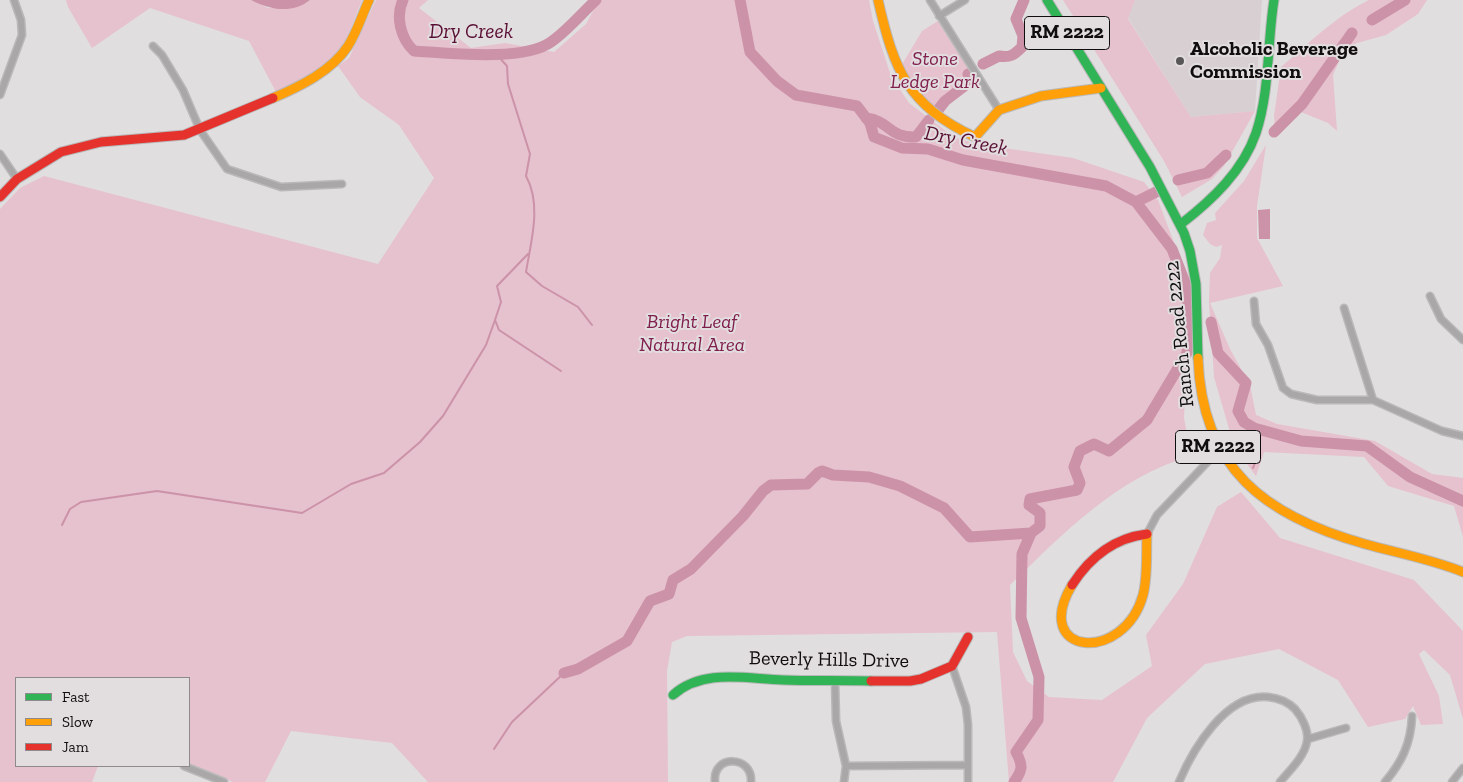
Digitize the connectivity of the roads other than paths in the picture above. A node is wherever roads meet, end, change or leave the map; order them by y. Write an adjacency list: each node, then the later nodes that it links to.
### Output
1 (14, 0): 11 (street)
2 (369, 0): 13 (street)
3 (878, 0): 12 (street)
4 (930, 0): 8 (street)
5 (965, 0): 8 (street)
6 (1047, 0): 10 (street, Ranch Road 2222 / RM 2222)
7 (1274, 0): 18 (street)
8 (939, 16): 12 (street)
9 (153, 46): 13 (street)
10 (1101, 88): 12 (street); 18 (street, Ranch Road 2222 / RM 2222)
11 (0, 95)
12 (999, 110)
13 (200, 130): 15 (street); 16 (street)
14 (0, 154): 15 (street)
15 (17, 179): 17 (street)
16 (342, 184)
17 (0, 198)
18 (1180, 224): 25 (street, Ranch Road 2222 / RM 2222)
19 (1430, 296): 22 (street)
20 (1254, 301): 23 (street)
21 (1344, 308): 23 (street)
22 (1463, 340)
23 (1373, 400): 24 (street)
24 (1463, 436)
25 (1219, 450): 26 (street); 27 (street, Ranch Road 2222 / RM 2222)
26 (1147, 534): 26 (street)
27 (1463, 572)
28 (968, 637): 29 (street)
29 (952, 666): 30 (street, Beverly Hills Drive); 35 (street)
30 (835, 681): 31 (street, Beverly Hills Drive); 36 (street)
31 (673, 695)
32 (1412, 716): 46 (street)
33 (1346, 728): 34 (street)
34 (1308, 739): 44 (street); 45 (street)
35 (968, 765): 36 (street); 43 (street)
36 (846, 766): 42 (street)
37 (186, 767): 39 (street)
38 (1463, 768): 47 (street)
39 (224, 782)
40 (715, 782): 41 (street)
41 (751, 782)
42 (844, 782)
43 (968, 782)
44 (1179, 782)
45 (1280, 782)
46 (1385, 782)
47 (1452, 782)

